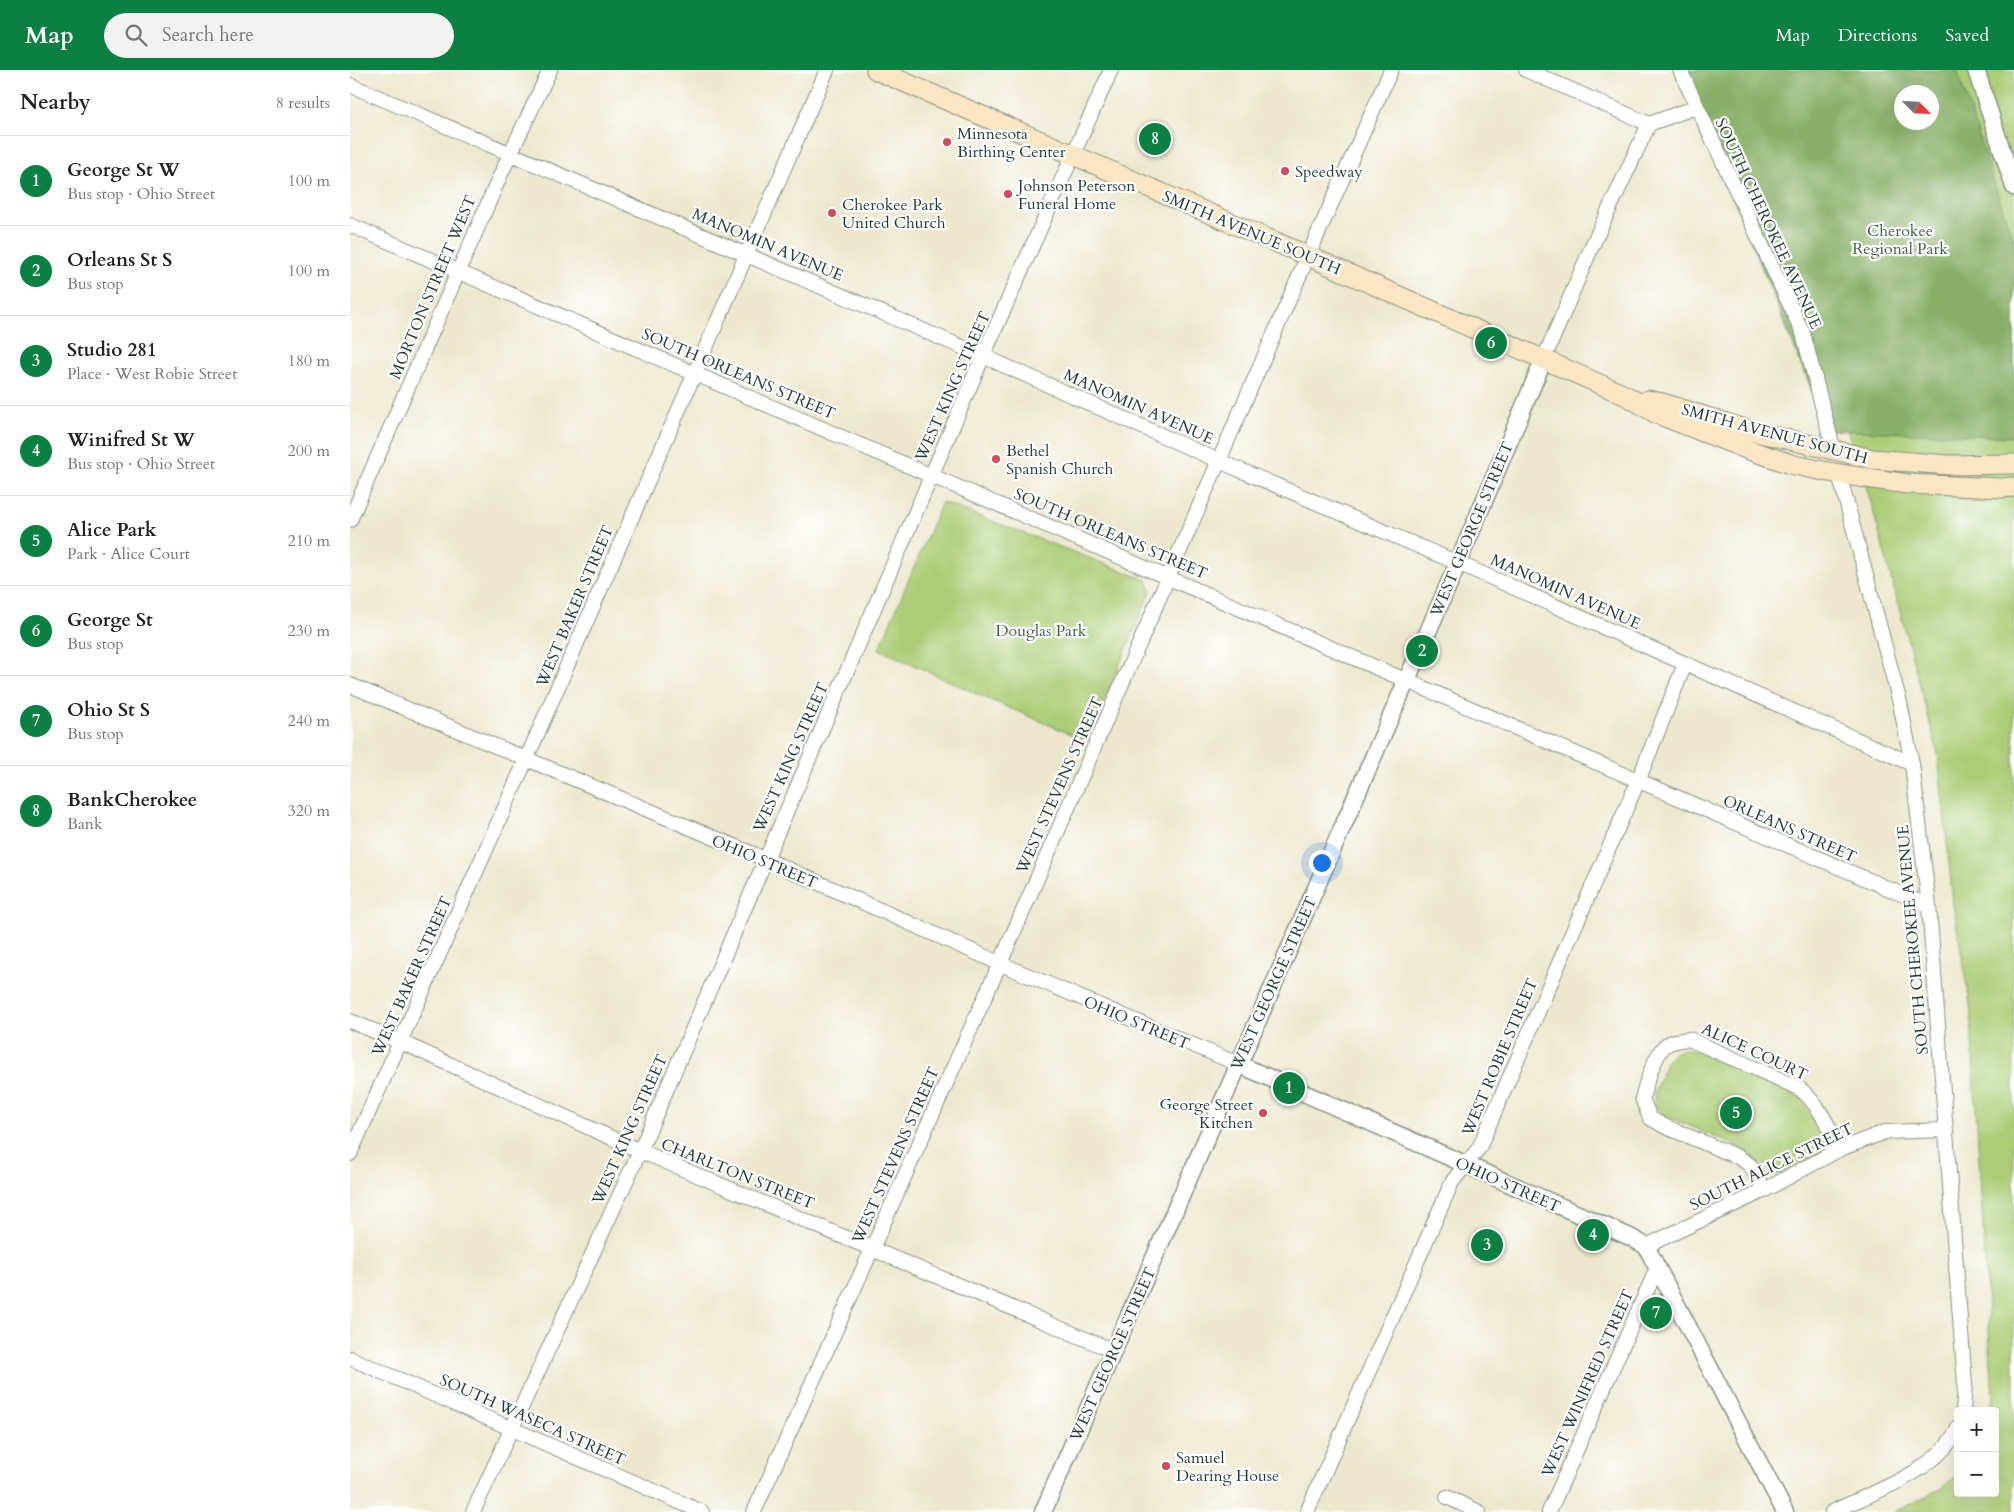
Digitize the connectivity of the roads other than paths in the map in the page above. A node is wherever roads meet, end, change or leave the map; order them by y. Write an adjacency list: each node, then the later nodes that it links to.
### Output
1 (550, 70): 12 (street, MORTON STREET WEST)
2 (827, 70): 16 (street, WEST BAKER STREET)
3 (876, 70): 13 (main road, SMITH AVENUE SOUTH)
4 (1111, 70): 13 (street, WEST KING STREET)
5 (1391, 70): 17 (street, WEST STEVENS STREET)
6 (1526, 70): 11 (street)
7 (1680, 70): 10 (street, SOUTH CHEROKEE AVENUE)
8 (1976, 70): 14 (street)
9 (350, 85): 12 (street, MANOMIN AVENUE)
10 (1696, 106): 11 (street); 23 (street, SOUTH CHEROKEE AVENUE)
11 (1649, 124): 20 (street, WEST GEORGE STREET)
12 (510, 153): 16 (street, MANOMIN AVENUE); 18 (street, MORTON STREET WEST)
13 (1074, 155): 17 (main road, SMITH AVENUE SOUTH); 19 (street, WEST KING STREET)
14 (2014, 187)
15 (350, 225): 18 (street, SOUTH ORLEANS STREET)
16 (746, 254): 19 (street, MANOMIN AVENUE); 21 (street, WEST BAKER STREET)
17 (1308, 256): 20 (main road, SMITH AVENUE SOUTH); 24 (street, WEST STEVENS STREET)
18 (458, 271): 21 (street, SOUTH ORLEANS STREET); 29 (street, MORTON STREET WEST)
19 (983, 356): 24 (street, MANOMIN AVENUE); 27 (street, WEST KING STREET)
20 (1543, 361): 22 (main road, SMITH AVENUE SOUTH); 30 (street, WEST GEORGE STREET)
21 (694, 372): 27 (street, SOUTH ORLEANS STREET); 35 (street, WEST BAKER STREET)
22 (1627, 396): 23 (main road, SMITH AVENUE SOUTH); 26 (main road, SMITH AVENUE SOUTH)
23 (1834, 451): 25 (main road, SMITH AVENUE SOUTH)
24 (1219, 460): 30 (street, MANOMIN AVENUE); 31 (street, WEST STEVENS STREET)
25 (2014, 464)
26 (1839, 474): 28 (main road, SMITH AVENUE SOUTH); 36 (street, SOUTH CHEROKEE AVENUE)
27 (932, 475): 31 (street, SOUTH ORLEANS STREET); 38 (street, WEST KING STREET)
28 (2014, 487)
29 (350, 520)
30 (1458, 563): 32 (street, MANOMIN AVENUE); 33 (street, WEST GEORGE STREET)
31 (1170, 577): 33 (street, SOUTH ORLEANS STREET); 40 (street, WEST STEVENS STREET)
32 (1686, 664): 36 (street, MANOMIN AVENUE); 37 (street, WEST ROBIE STREET)
33 (1406, 680): 37 (street, SOUTH ORLEANS STREET); 43 (street, WEST GEORGE STREET)
34 (350, 685): 35 (street, OHIO STREET)
35 (526, 760): 38 (street, OHIO STREET); 42 (street, WEST BAKER STREET)
36 (1912, 764): 39 (street, SOUTH CHEROKEE AVENUE)
37 (1638, 781): 39 (street, ORLEANS STREET); 48 (street, WEST ROBIE STREET)
38 (765, 860): 40 (street, OHIO STREET); 46 (street, WEST KING STREET)
39 (1929, 906): 44 (street, SOUTH CHEROKEE AVENUE)
40 (1000, 963): 43 (street, OHIO STREET); 51 (street, WEST STEVENS STREET)
41 (350, 1021): 42 (street, CHARLTON STREET)
42 (401, 1042): 46 (street, CHARLTON STREET); 47 (street, WEST BAKER STREET)
43 (1238, 1064): 48 (street, OHIO STREET); 53 (street, WEST GEORGE STREET)
44 (1946, 1130): 45 (street, SOUTH ALICE STREET); 55 (street, SOUTH CHEROKEE AVENUE)
45 (1840, 1149): 49 (street, SOUTH ALICE STREET); 49 (street, ALICE COURT)
46 (640, 1151): 51 (street, CHARLTON STREET); 56 (street, WEST KING STREET)
47 (350, 1154)
48 (1465, 1165): 50 (street, OHIO STREET); 63 (street, WEST ROBIE STREET)
49 (1764, 1191): 50 (street, SOUTH ALICE STREET)
50 (1646, 1246): 52 (street)
51 (874, 1248): 53 (street, CHARLTON STREET); 61 (street, WEST STEVENS STREET)
52 (1657, 1268): 65 (street, WEST WINIFRED STREET); 66 (street)
53 (1114, 1351): 62 (street, WEST GEORGE STREET)
54 (350, 1358): 56 (street, SOUTH WASECA STREET)
55 (1963, 1407)
56 (511, 1429): 59 (street, WEST KING STREET); 60 (street, SOUTH WASECA STREET)
57 (1954, 1434): 67 (street)
58 (1447, 1497): 64 (street)
59 (473, 1512)
60 (702, 1512)
61 (754, 1512)
62 (1042, 1512)
63 (1307, 1512)
64 (1479, 1512)
65 (1549, 1512)
66 (1785, 1512)
67 (1832, 1512)

